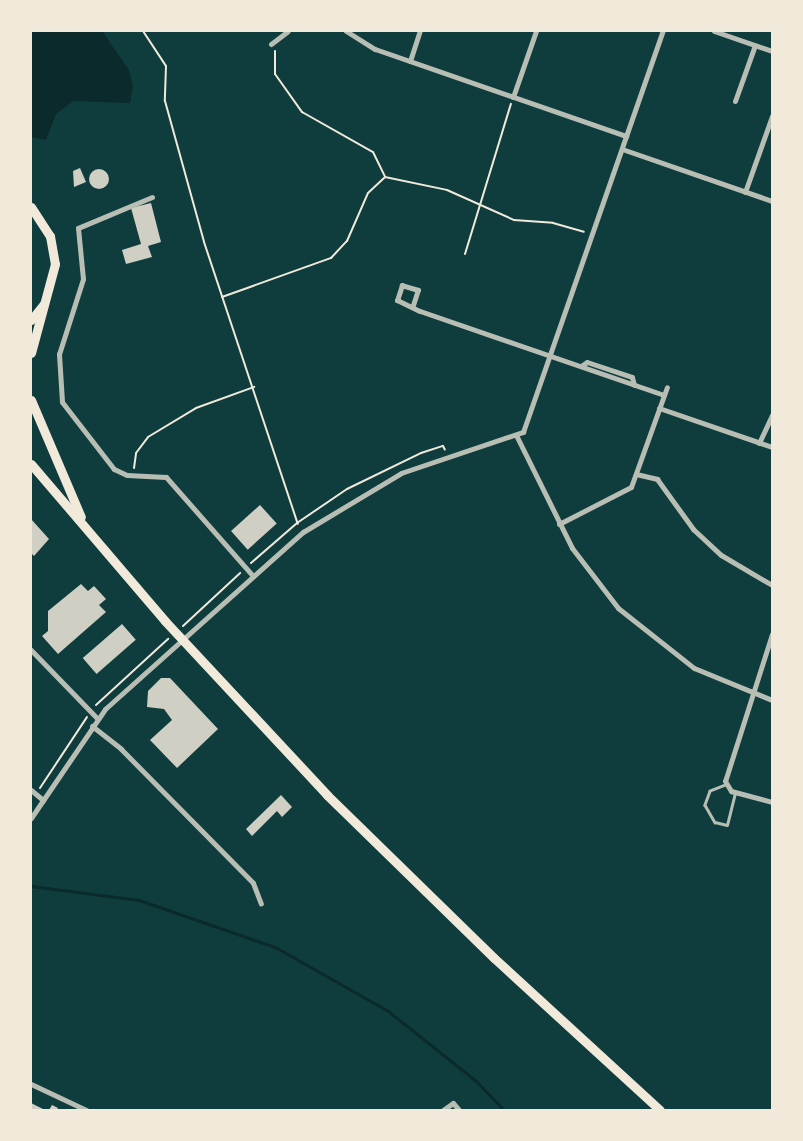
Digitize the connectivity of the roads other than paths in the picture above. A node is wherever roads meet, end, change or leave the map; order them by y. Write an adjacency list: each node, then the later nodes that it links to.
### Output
1 (288, 31): 7 (street)
2 (346, 31): 10 (street)
3 (420, 31): 10 (street)
4 (536, 31): 11 (street)
5 (662, 31): 14 (street)
6 (714, 31): 8 (street)
7 (273, 43)
8 (755, 45): 9 (street); 12 (street)
9 (772, 51)
10 (410, 62): 11 (street)
11 (513, 97): 14 (street)
12 (736, 101)
13 (772, 116): 16 (street)
14 (626, 136): 15 (street)
15 (622, 149): 16 (street); 24 (street)
16 (745, 192): 18 (street)
17 (152, 198): 37 (street)
18 (772, 201)
19 (31, 207): 20 (main road)
20 (47, 300): 22 (main road); 23 (main road)
21 (413, 305): 21 (street); 24 (street)
22 (31, 320)
23 (31, 353)
24 (551, 356): 26 (street); 30 (street)
25 (666, 387): 26 (street)
26 (664, 395): 28 (street)
27 (31, 400): 36 (main road)
28 (659, 408): 31 (street); 34 (street)
29 (771, 416): 31 (street)
30 (517, 437): 35 (street); 37 (street)
31 (760, 443): 32 (street)
32 (772, 447)
33 (31, 464): 36 (main road)
34 (636, 474): 35 (street); 38 (street)
35 (559, 524): 41 (street)
36 (88, 531): 56 (main road)
37 (253, 576): 43 (street)
38 (772, 585)
39 (772, 634): 41 (street)
40 (31, 650): 43 (street)
41 (752, 694): 42 (street); 45 (street)
42 (772, 700)
43 (97, 718): 44 (street)
44 (92, 726): 48 (street); 51 (street)
45 (725, 785): 47 (street); 47 (lane)
46 (33, 792): 48 (street)
47 (735, 793): 49 (street)
48 (43, 800): 50 (street)
49 (772, 802)
50 (31, 818)
51 (261, 904)
52 (31, 1084): 53 (street)
53 (86, 1110)
54 (443, 1110): 55 (street)
55 (459, 1110)
56 (660, 1110)

